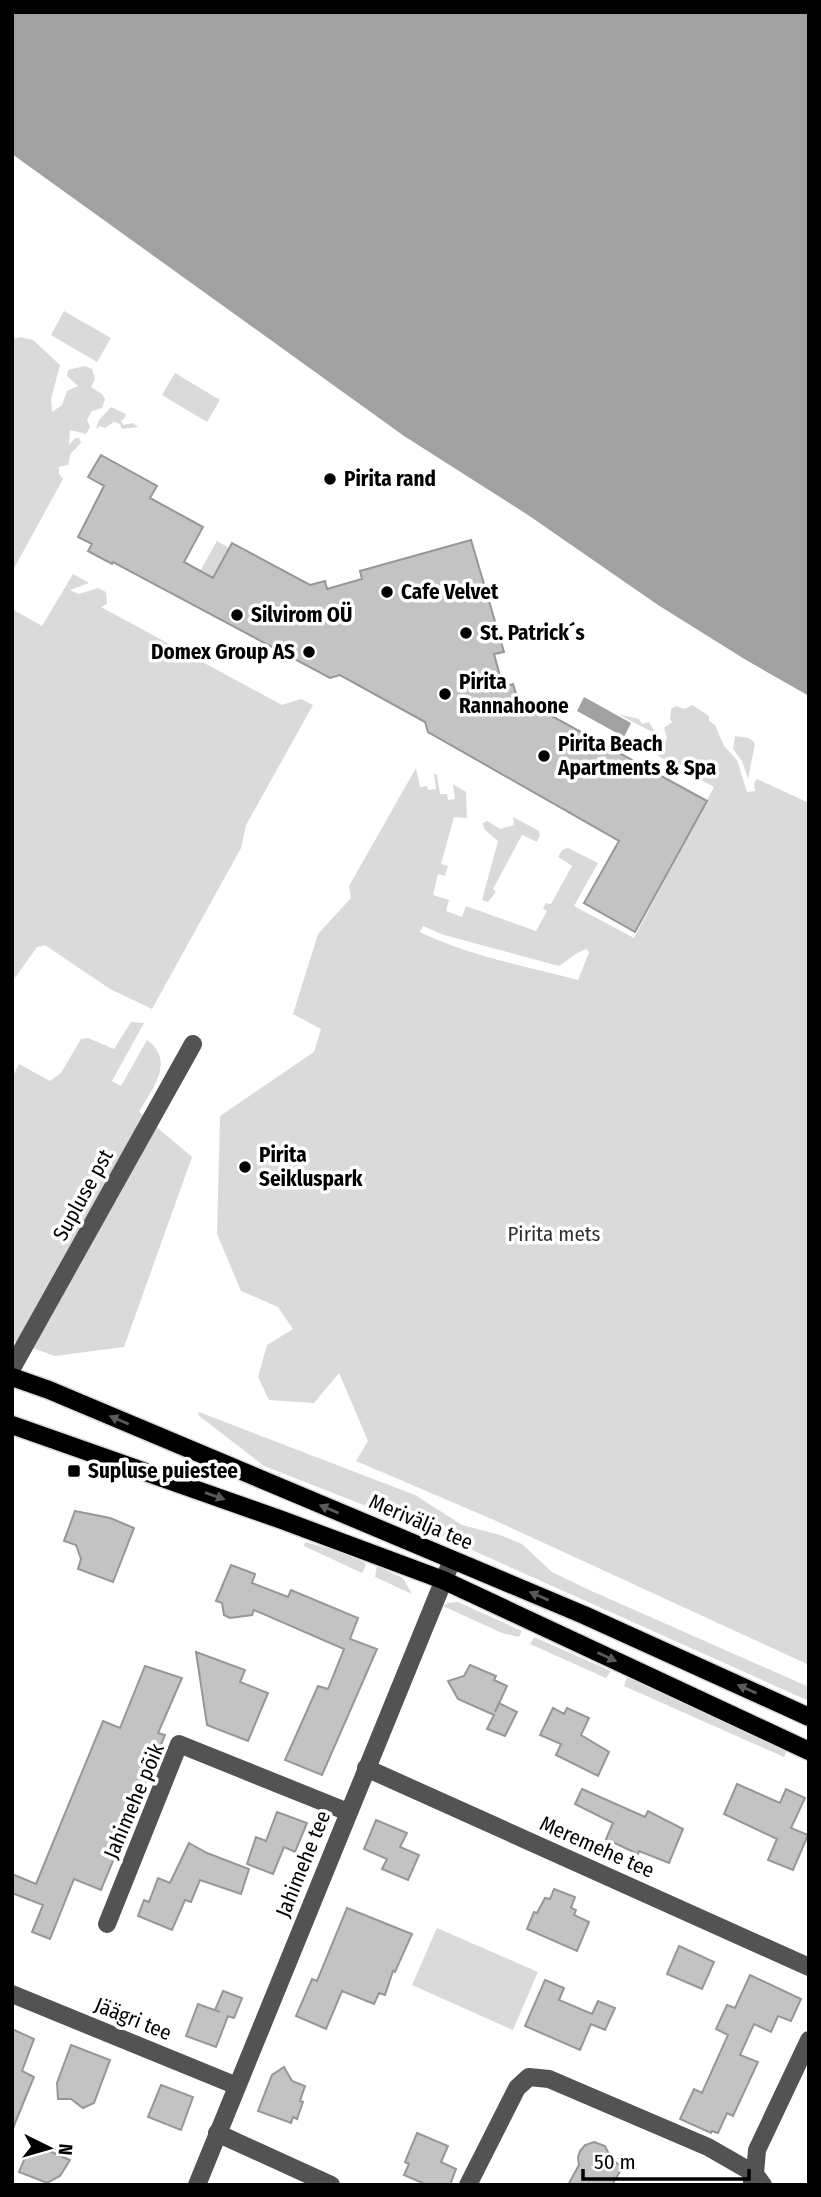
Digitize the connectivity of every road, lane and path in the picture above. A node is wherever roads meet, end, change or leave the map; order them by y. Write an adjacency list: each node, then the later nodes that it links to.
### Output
1 (193, 1044): 2 (street, Supluse pst)
2 (12, 1368)
3 (12, 1377): 5 (main road, Merivälja tee, one-way to 3)
4 (12, 1424): 6 (main road, one-way to 6)
5 (452, 1560): 6 (street, Jahimehe tee); 7 (main road, Merivälja tee, one-way to 5)
6 (443, 1580): 8 (main road, one-way to 8); 9 (street, Jahimehe tee)
7 (809, 1717)
8 (809, 1751)
9 (366, 1768): 10 (street, Jahimehe tee); 12 (street, Meremehe tee)
10 (348, 1812): 11 (street, Jahimehe põik); 15 (street, Jahimehe tee)
11 (107, 1923)
12 (809, 1967)
13 (12, 1994): 15 (street, Jäägri tee)
14 (809, 2040): 17 (street)
15 (237, 2086): 16 (street, Jahimehe tee)
16 (218, 2133): 18 (street, Jahimehe tee); 19 (street)
17 (756, 2181): 20 (street)
18 (197, 2185)
19 (331, 2185)
20 (468, 2185)

